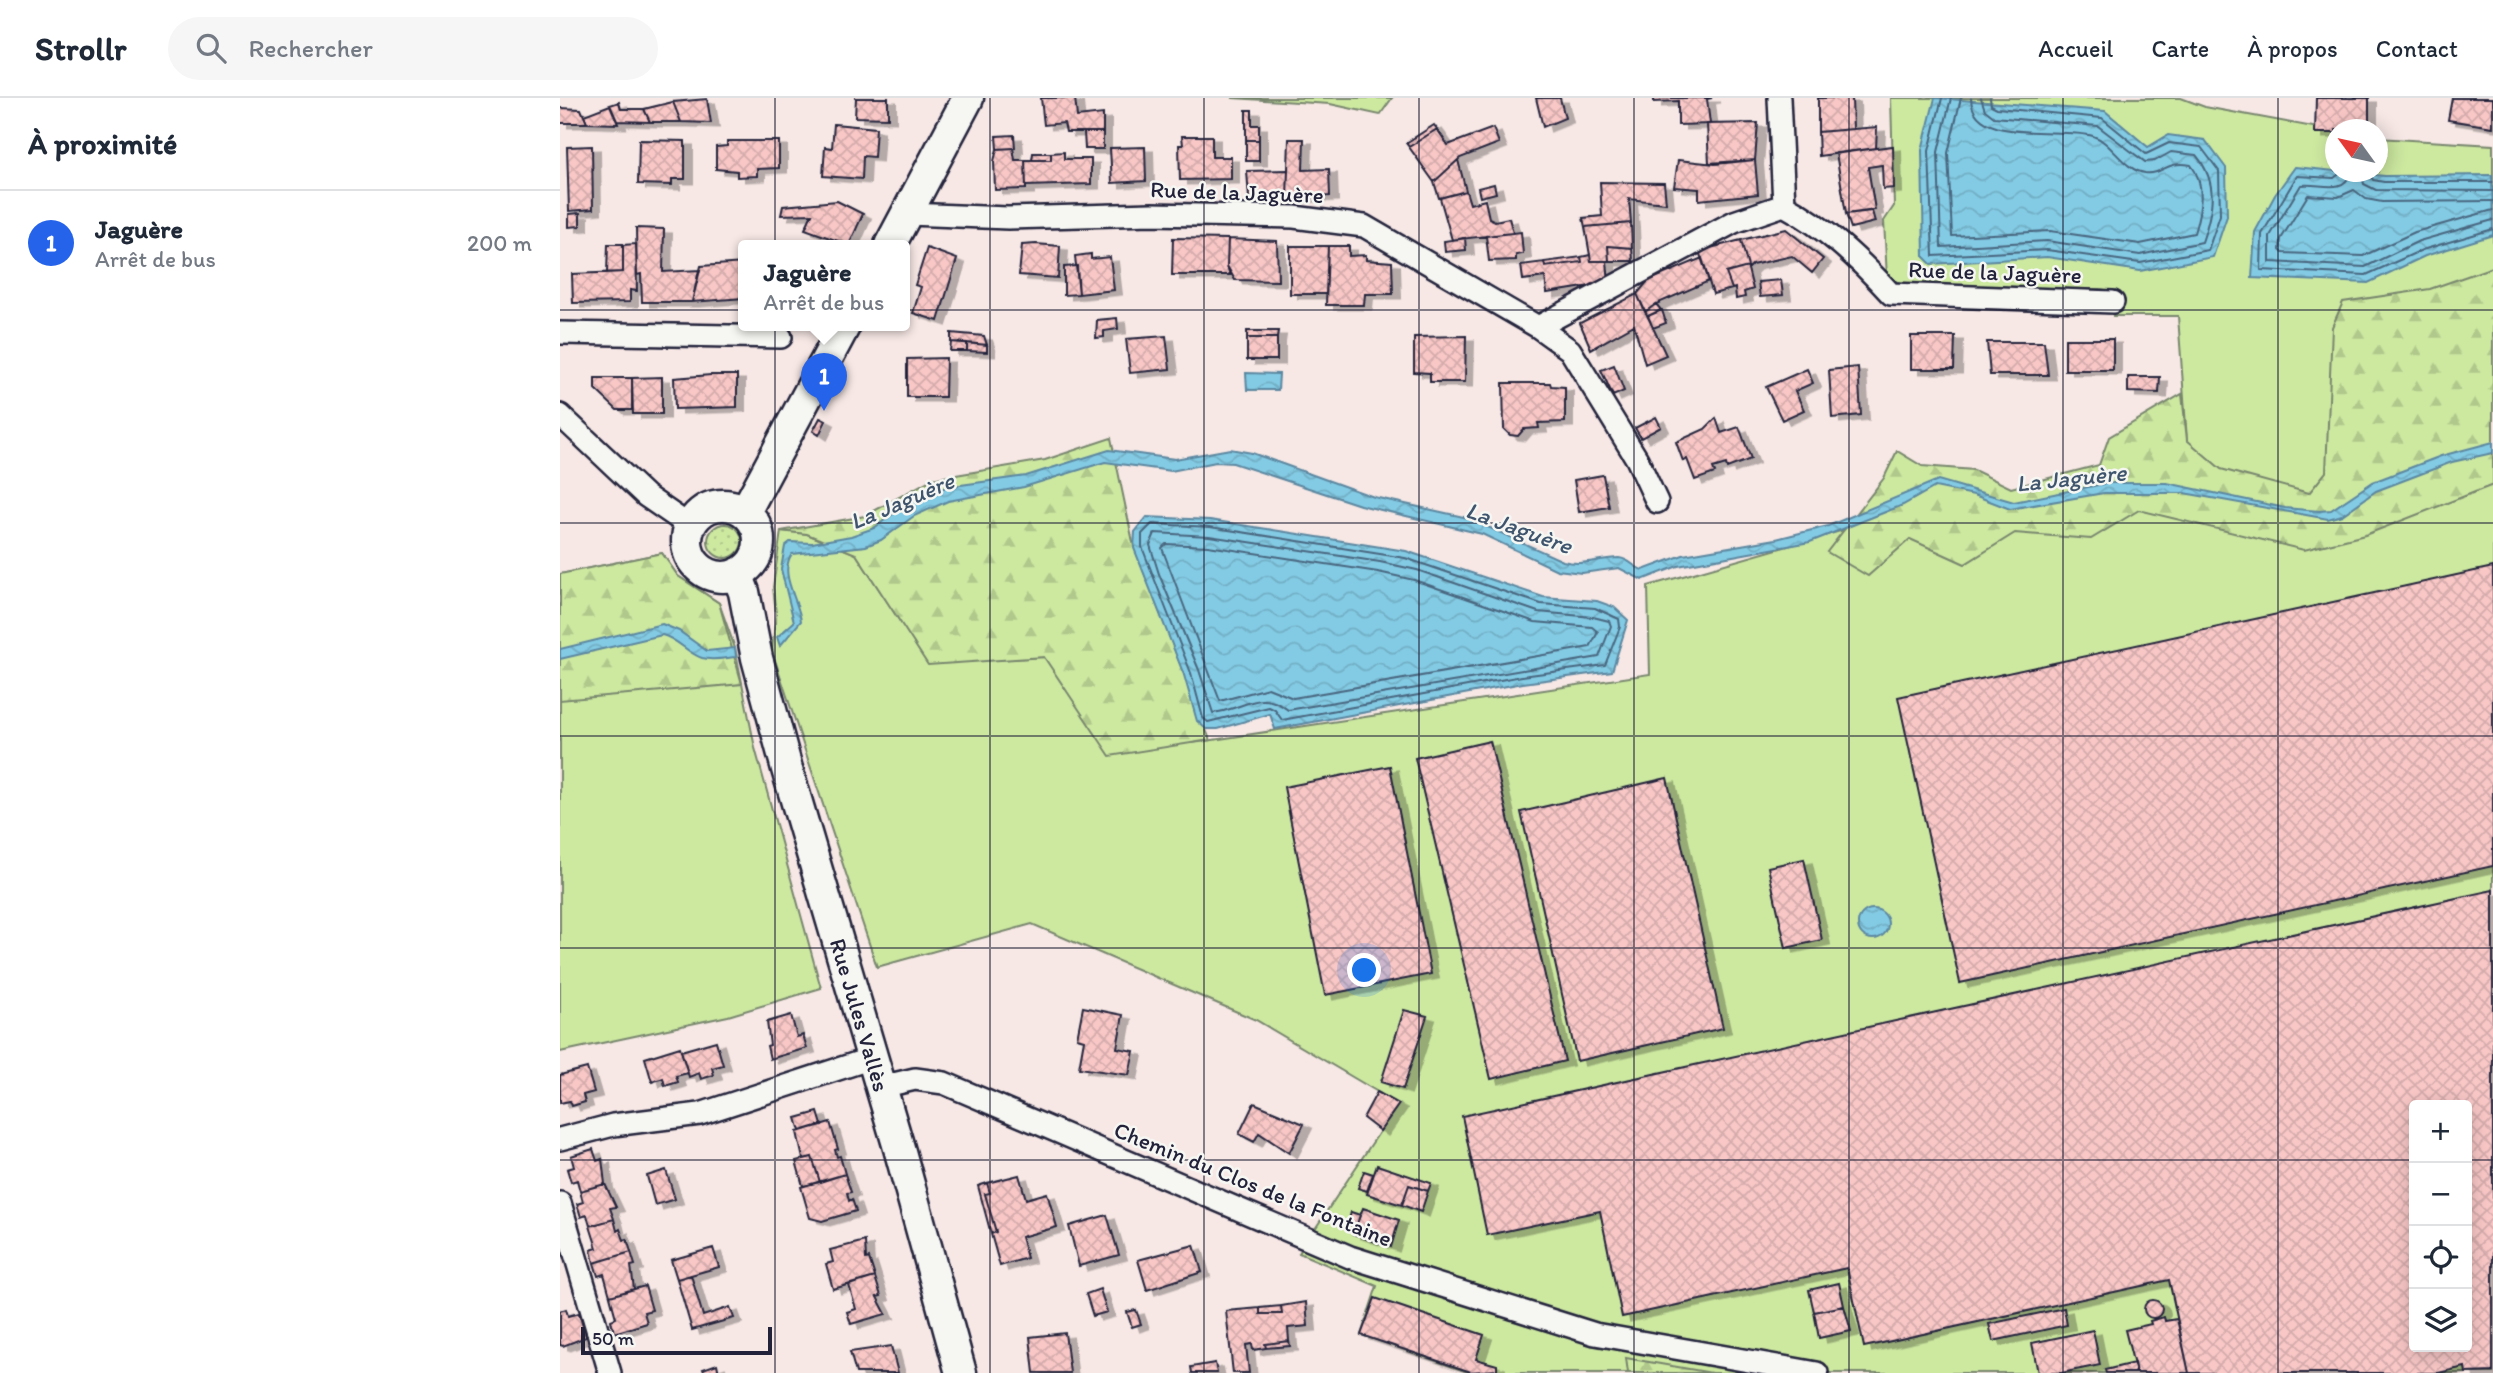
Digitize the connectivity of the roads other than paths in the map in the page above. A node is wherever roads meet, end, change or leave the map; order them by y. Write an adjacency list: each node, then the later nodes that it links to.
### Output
1 (968, 98): 4 (street)
2 (1779, 98): 3 (street)
3 (1784, 205): 6 (street, Rue de la Jaguère); 7 (street)
4 (908, 214): 5 (street); 7 (street, Rue de la Jaguère)
5 (893, 240)
6 (2113, 302)
7 (1538, 327): 12 (street, Rue de la Jaguère)
8 (842, 331): 13 (street)
9 (560, 333): 10 (street)
10 (780, 337)
11 (560, 415): 14 (street)
12 (1657, 502)
13 (745, 512): 14 (street); 15 (street)
14 (691, 527): 15 (street)
15 (737, 574): 16 (street, Rue Jules Vallès)
16 (872, 1058): 17 (street, Rue Jules Vallès); 18 (street)
17 (881, 1087): 22 (street, Rue Jules Vallès); 23 (street, Chemin du Clos de la Fontaine)
18 (560, 1139)
19 (560, 1203): 20 (street)
20 (570, 1271): 21 (street)
21 (610, 1373)
22 (961, 1373)
23 (1817, 1373)

